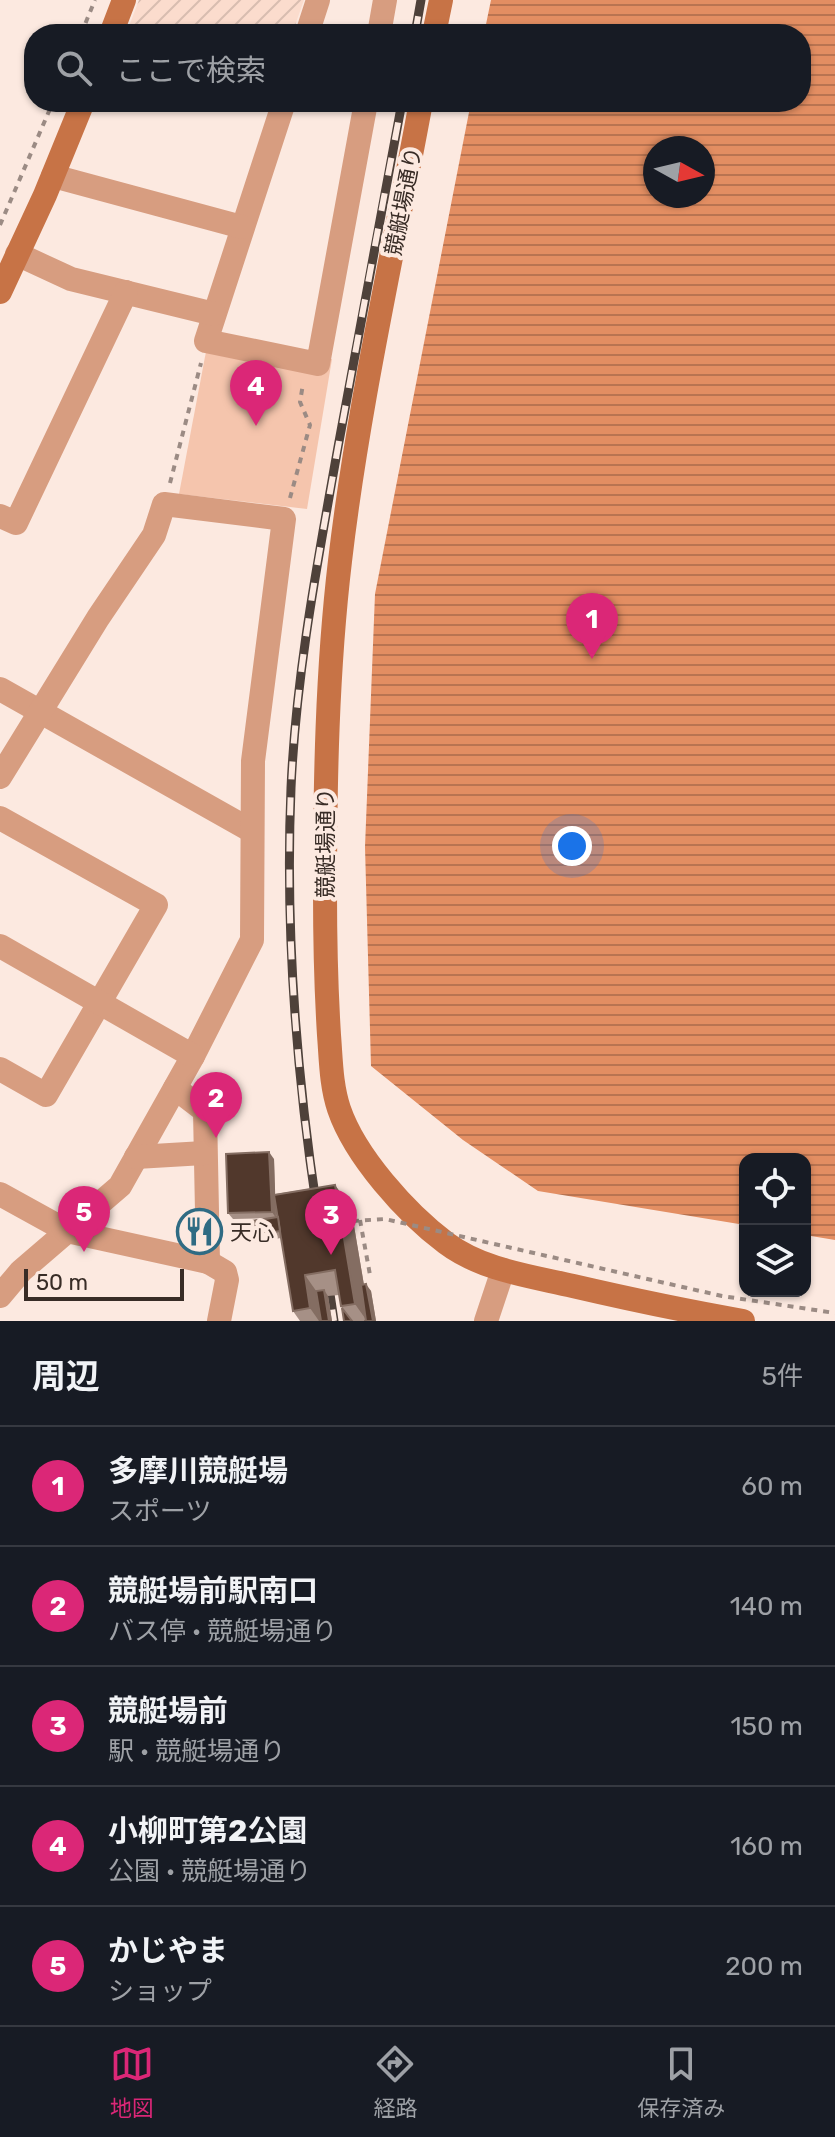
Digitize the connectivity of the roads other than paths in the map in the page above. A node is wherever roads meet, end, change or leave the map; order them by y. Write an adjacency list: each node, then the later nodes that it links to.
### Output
1 (124, 0): 5 (street)
2 (318, 0): 6 (street)
3 (385, 0): 7 (street)
4 (441, 0): 8 (street)
5 (115, 24)
6 (310, 24)
7 (381, 24)
8 (436, 24)
9 (79, 112): 13 (street)
10 (281, 112): 14 (street)
11 (364, 112): 18 (street)
12 (419, 112): 35 (street, 競艇場通り)
13 (53, 176): 14 (street); 15 (street)
14 (242, 227): 18 (street)
15 (17, 254): 16 (street); 17 (street)
16 (0, 292)
17 (126, 292): 18 (street); 19 (street)
18 (214, 314)
19 (0, 516)
20 (0, 689): 21 (street)
21 (42, 713): 22 (street); 24 (street); 24 (street)
22 (0, 777)
23 (0, 818): 26 (street)
24 (252, 831): 27 (street)
25 (0, 946): 26 (street)
26 (100, 1003): 27 (street); 28 (street)
27 (193, 1056): 29 (street)
28 (0, 1069)
29 (175, 1088): 30 (street); 31 (street)
30 (204, 1153): 31 (street); 34 (street)
31 (136, 1157): 33 (street)
32 (0, 1194): 33 (street)
33 (67, 1231): 34 (street); 36 (street)
34 (208, 1262): 38 (street)
35 (503, 1270): 37 (street, 競艇場通り); 39 (street)
36 (0, 1296)
37 (650, 1312): 40 (street, 競艇場通り)
38 (219, 1321)
39 (486, 1321)
40 (743, 1321)

